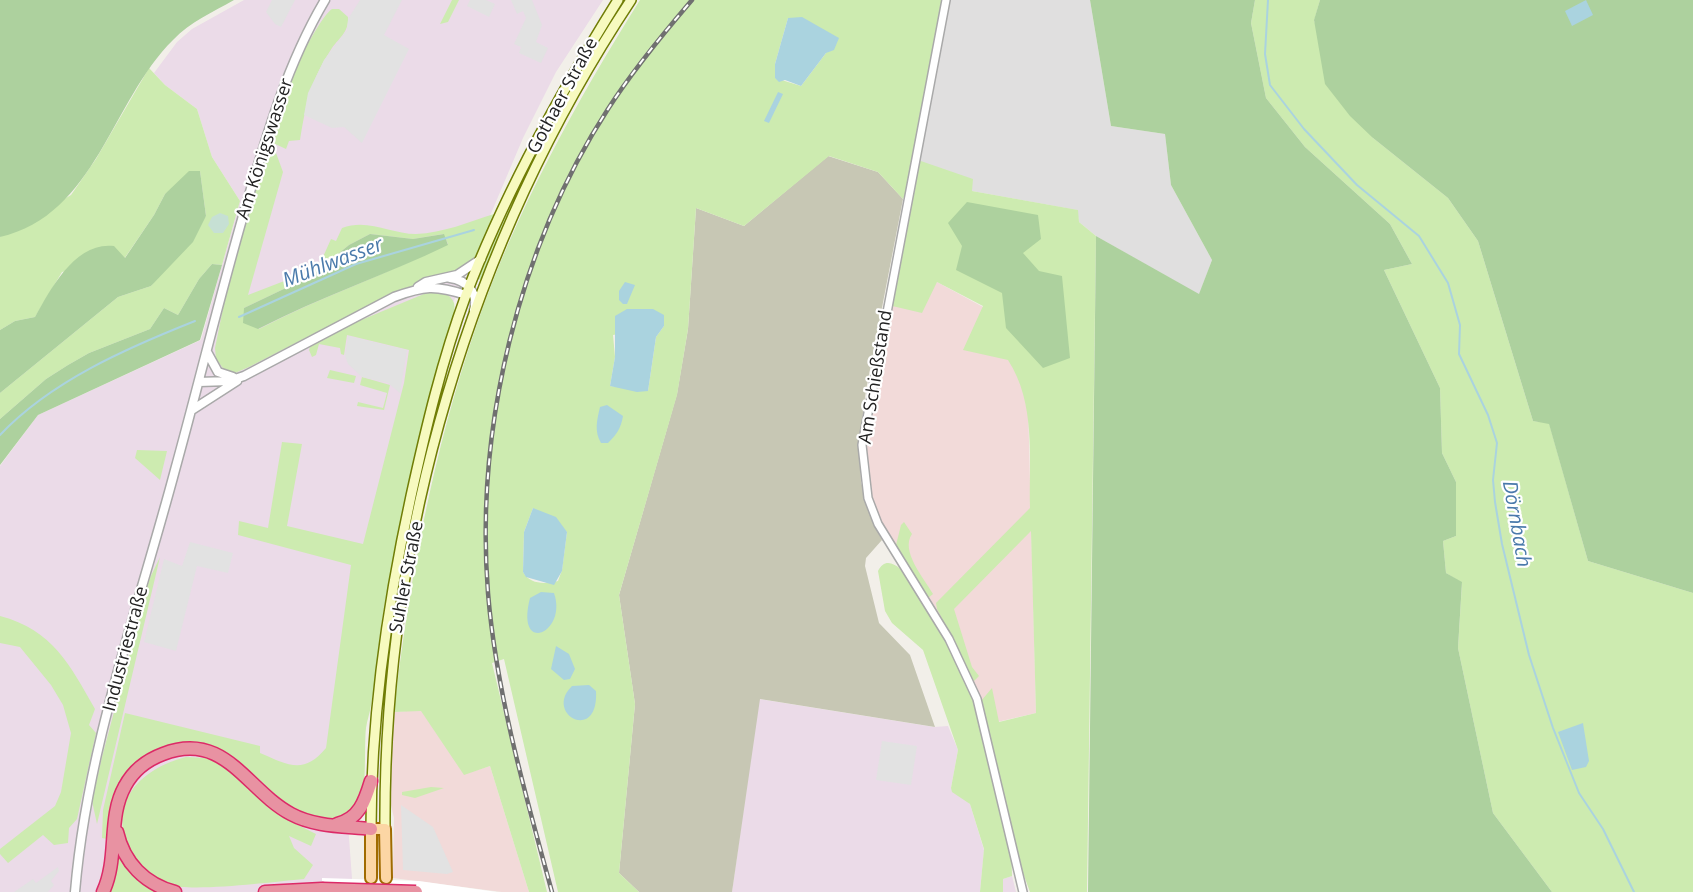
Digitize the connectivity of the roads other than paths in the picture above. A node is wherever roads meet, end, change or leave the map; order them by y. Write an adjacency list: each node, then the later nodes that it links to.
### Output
1 (325, 0): 10 (street, Am Königswasser)
2 (618, 0): 5 (main road, Gothaer Straße)
3 (631, 0): 7 (main road, Gothaer Straße)
4 (946, 0): 29 (street, Am Schießstand)
5 (481, 259): 6 (street); 9 (main road, Suhler Straße)
6 (447, 277): 8 (street); 9 (street)
7 (484, 285): 9 (main road); 11 (main road, Suhler Straße)
8 (415, 288): 9 (street); 13 (street)
9 (470, 292): 11 (street); 17 (main road, Suhler Straße)
10 (218, 303): 12 (street, Industriestraße)
11 (474, 310): 21 (main road, Suhler Straße)
12 (207, 352): 13 (street); 14 (street, Industriestraße)
13 (252, 372): 14 (street); 15 (street)
14 (199, 382): 15 (street); 16 (street, Industriestraße)
15 (222, 390): 16 (street)
16 (192, 410): 24 (street, Industriestraße)
17 (371, 782): 19 (highway); 20 (main road, Suhler Straße)
18 (116, 813): 19 (highway); 25 (highway); 26 (highway)
19 (332, 825): 20 (highway)
20 (371, 829): 21 (main road); 22 (main road, Suhler Straße)
21 (385, 829): 23 (main road, Suhler Straße)
22 (371, 878)
23 (386, 878)
24 (75, 892)
25 (103, 892)
26 (175, 892)
27 (265, 892): 28 (highway, bridge)
28 (416, 892)
29 (1023, 892)

